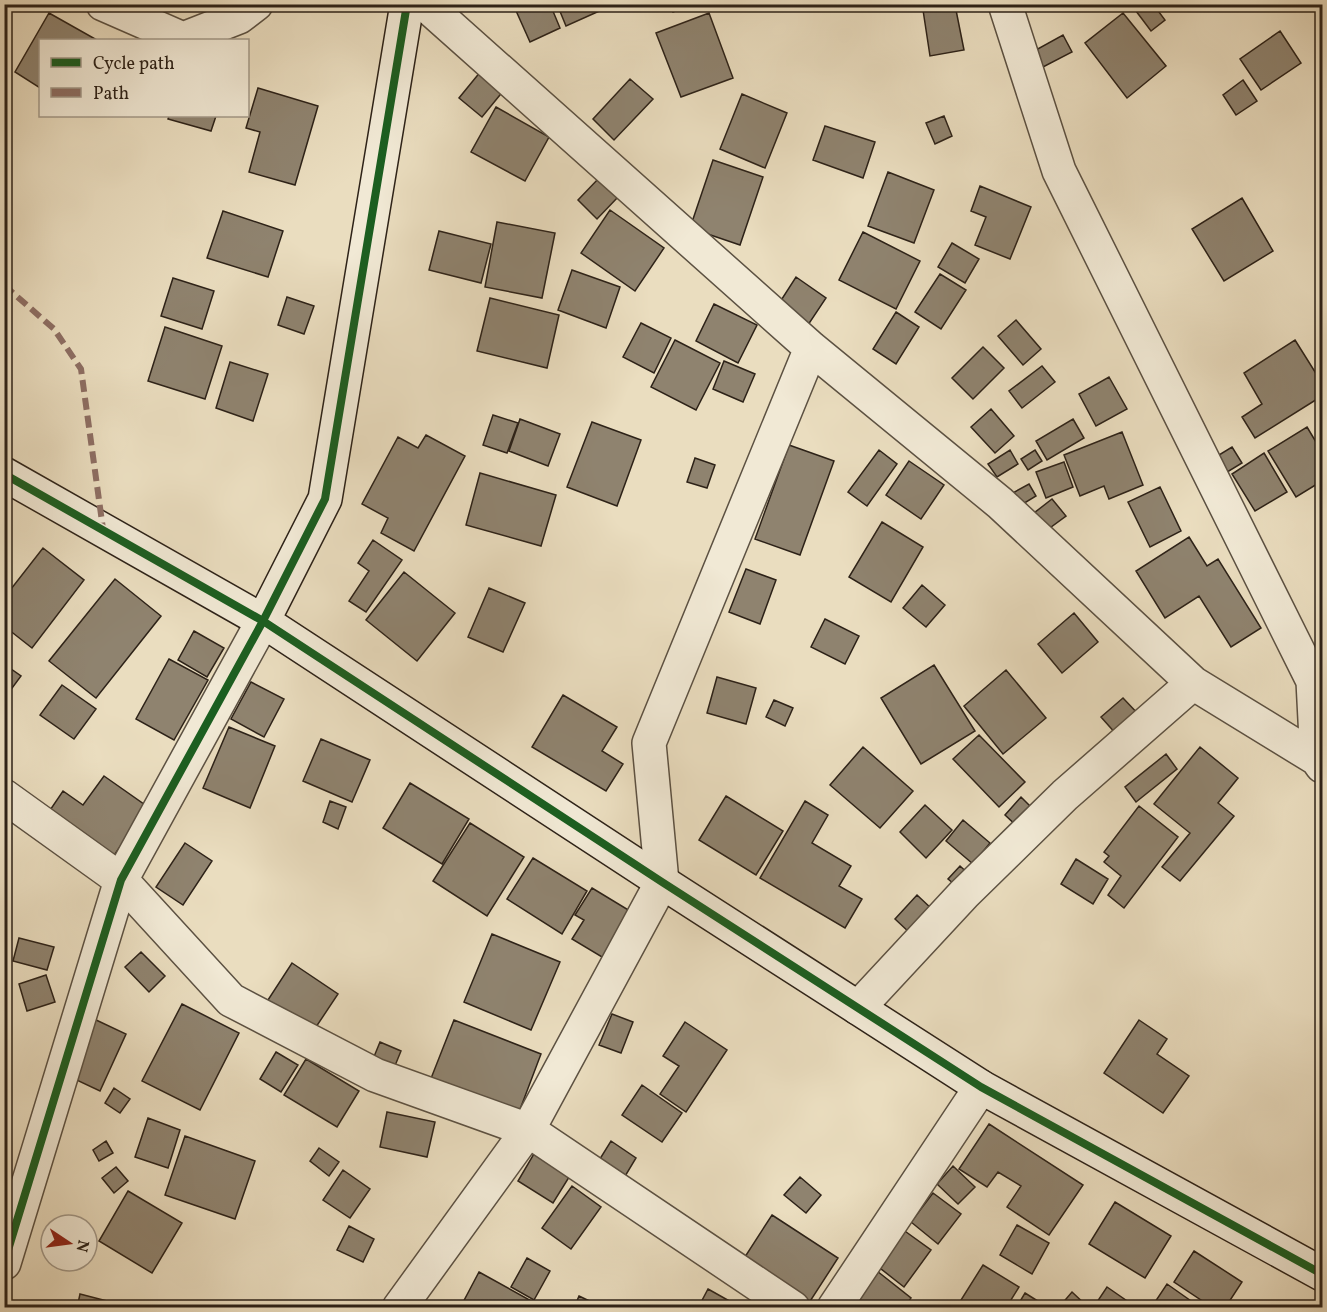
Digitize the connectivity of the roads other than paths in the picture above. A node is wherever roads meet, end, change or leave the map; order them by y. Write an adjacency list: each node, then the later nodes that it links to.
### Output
1 (103, 4): 2 (street)
2 (256, 4)
3 (407, 4): 8 (street)
4 (425, 4): 6 (street)
5 (1005, 4): 9 (street)
6 (811, 348): 10 (street); 14 (street)
7 (4, 474): 8 (street)
8 (263, 621): 13 (street); 14 (street)
9 (1318, 669): 11 (street)
10 (1193, 683): 11 (street); 15 (street)
11 (1320, 762)
12 (4, 796): 13 (street)
13 (121, 880): 17 (street); 18 (street)
14 (662, 882): 15 (street); 17 (street)
15 (858, 1008): 16 (street)
16 (981, 1087): 19 (street); 22 (street)
17 (528, 1130): 20 (street); 21 (street)
18 (4, 1263)
19 (1323, 1274)
20 (399, 1308)
21 (793, 1308)
22 (834, 1308)

